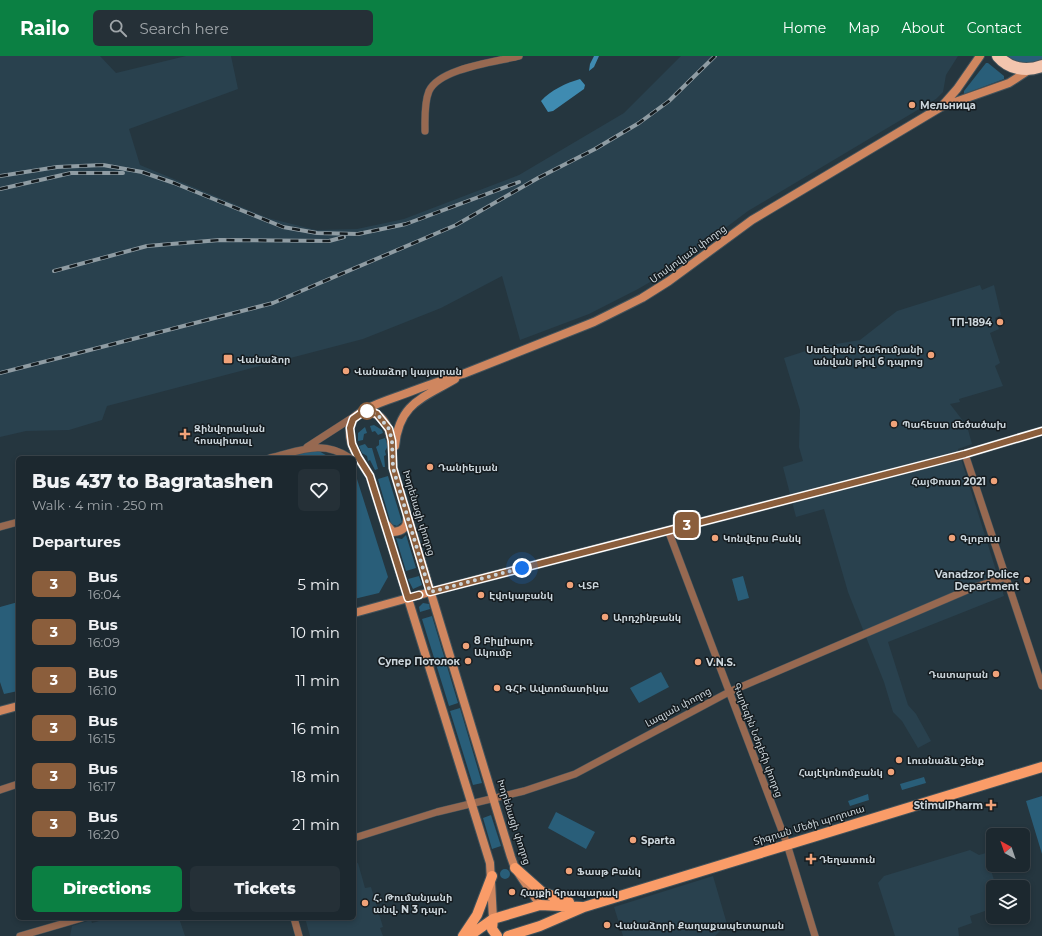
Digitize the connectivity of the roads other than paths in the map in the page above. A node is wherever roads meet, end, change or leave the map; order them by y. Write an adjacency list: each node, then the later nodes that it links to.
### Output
1 (519, 56): 7 (street)
2 (980, 56): 6 (street, Մոսկովյան փողոց)
3 (998, 56): 5 (highway)
4 (1042, 66): 5 (highway)
5 (1029, 70): 6 (street, Մոսկովյան փողոց)
6 (941, 107): 8 (street, Մոսկովյան փողոց)
7 (425, 131)
8 (463, 374): 9 (street, Մոսկովյան փողոց); 16 (street)
9 (360, 413): 11 (street); 16 (street, Խորենացի փողոց); 17 (street)
10 (1042, 431): 12 (street)
11 (307, 448): 13 (street); 14 (street)
12 (965, 454): 22 (street); 23 (street)
13 (277, 456)
14 (347, 456)
15 (356, 463): 17 (street)
16 (393, 468): 18 (street, Խորենացի փողոց)
17 (370, 476): 19 (street)
18 (406, 512): 19 (street); 24 (street, Խորենացի փողոց)
19 (384, 519): 25 (street)
20 (16, 523): 21 (street)
21 (0, 527)
22 (668, 530): 24 (street); 28 (street, Գարեգին Նժդեհի փողոց)
23 (1006, 576): 27 (street); 28 (street, Լազյան փողոց)
24 (430, 592): 25 (street); 34 (street, Խորենացի փողոց)
25 (408, 598): 26 (street); 35 (street)
26 (356, 612)
27 (1042, 686)
28 (729, 692): 34 (street, Լազյան փողոց); 37 (street, Գարեգին Նժդեհի փողոց)
29 (16, 707): 30 (street)
30 (0, 711)
31 (1042, 767): 37 (main road, Տիգրան Մեծի պողոտա)
32 (16, 785): 33 (street)
33 (0, 790)
34 (493, 798): 35 (street, Լազյան փողոց); 38 (street, Խորենացի փողոց)
35 (472, 804): 36 (street, Լազյան փողոց); 39 (street)
36 (356, 837)
37 (787, 844): 41 (main road, Տիգրան Մեծի պողոտա); 52 (street, Գարեգին Նժդեհի փողոց)
38 (515, 868): 40 (street, Խորենացի փողոց); 41 (main road)
39 (492, 876): 42 (street); 48 (main road)
40 (540, 905): 41 (main road, Տիգրան Մեծի պողոտա); 42 (main road, Տիգրան Մեծի պողոտա); 45 (main road, Խորենացի փողոց)
41 (584, 907): 45 (main road, Տիգրան Մեծի պողոտա)
42 (493, 919): 49 (main road, Տիգրան Մեծի պողոտա); 50 (main road)
43 (75, 920): 46 (street)
44 (295, 920): 47 (street)
45 (540, 926): 51 (main road, Տիգրան Մեծի պողոտա)
46 (20, 936)
47 (299, 936)
48 (463, 936)
49 (469, 936)
50 (497, 936)
51 (508, 936)
52 (815, 936)

